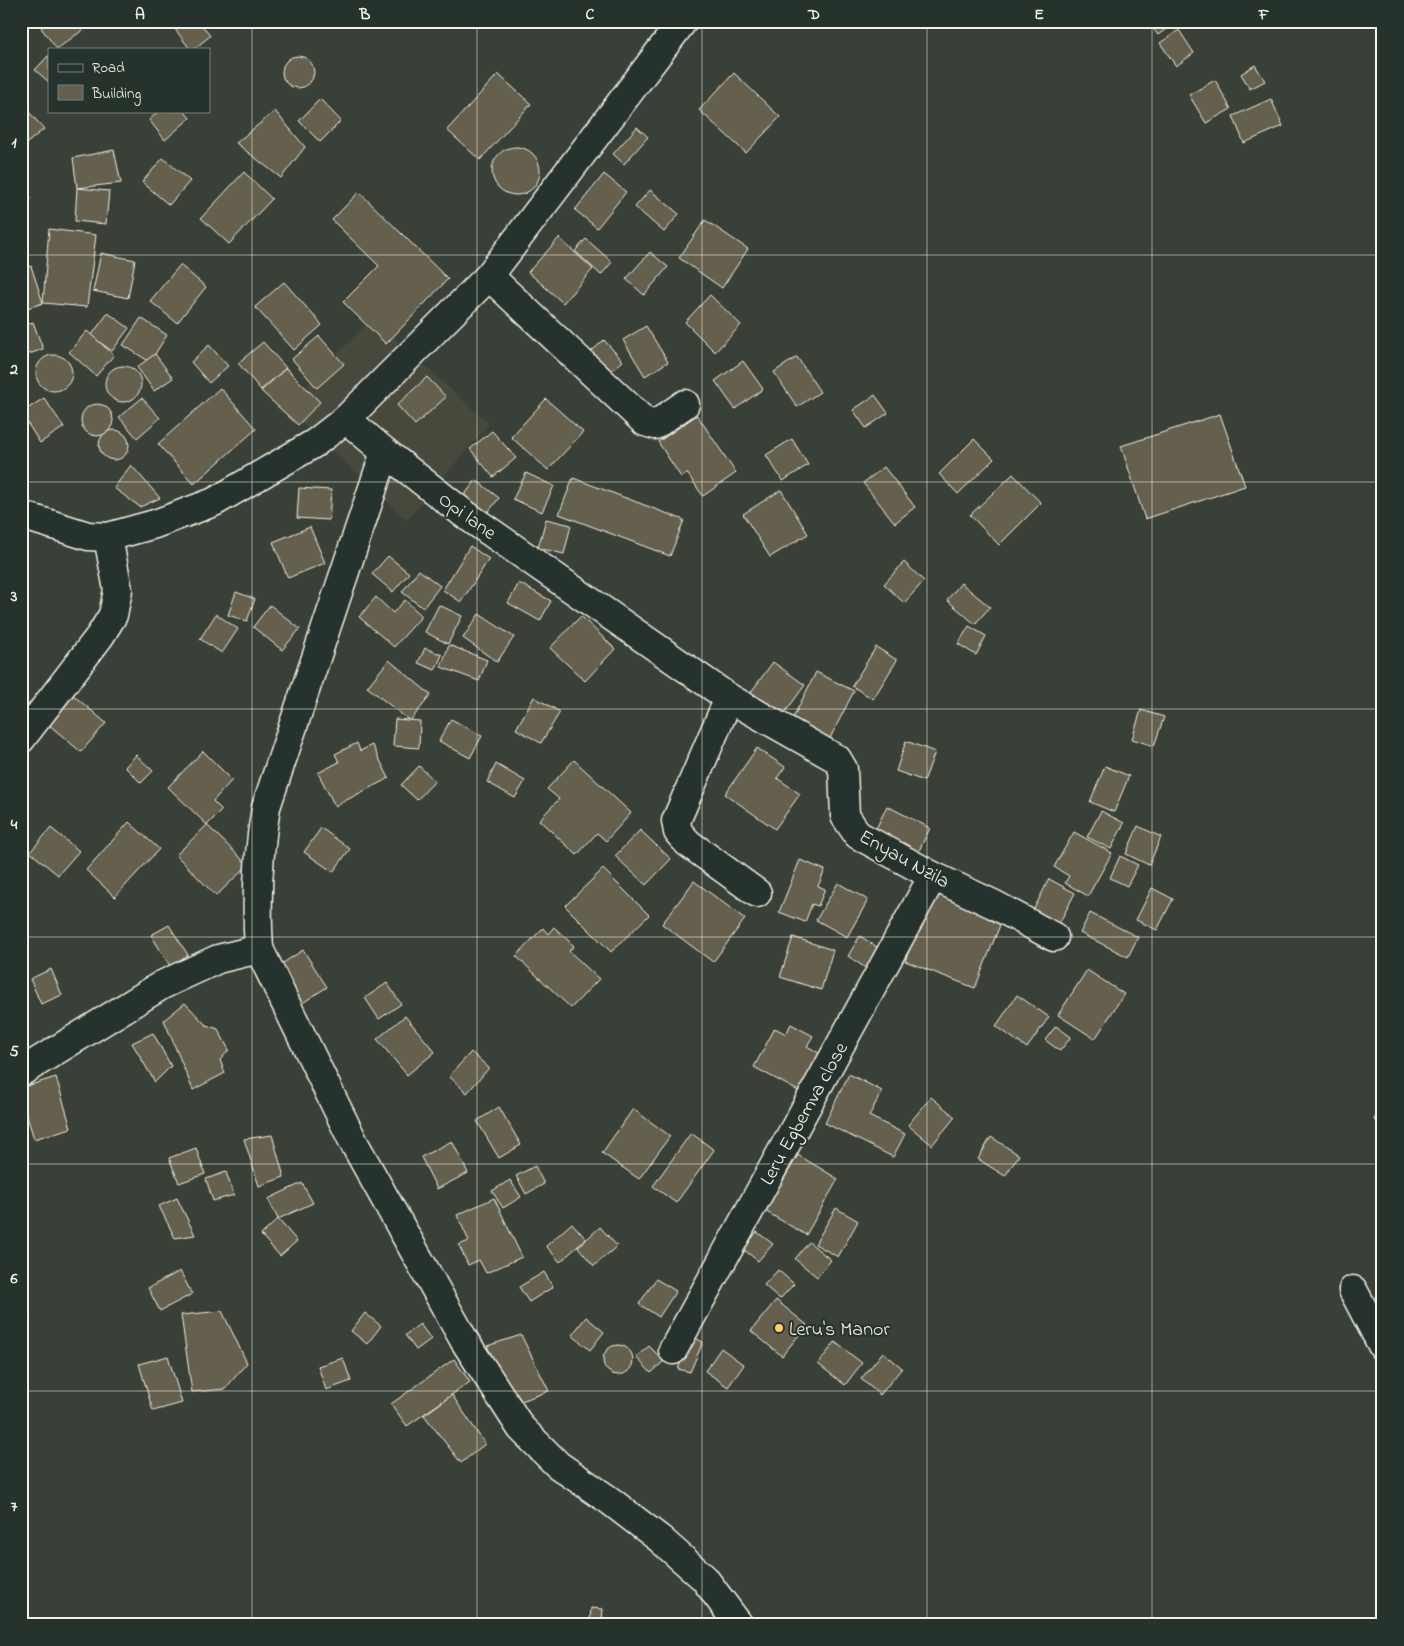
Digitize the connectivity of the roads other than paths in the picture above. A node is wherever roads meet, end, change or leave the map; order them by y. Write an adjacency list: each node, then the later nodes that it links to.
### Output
1 (683, 21): 2 (street)
2 (489, 276): 3 (street); 4 (street)
3 (685, 404)
4 (346, 418): 5 (street, Opi lane); 7 (street)
5 (385, 452): 8 (street, Opi lane); 13 (street)
6 (21, 515): 7 (street)
7 (108, 537): 9 (street)
8 (729, 698): 10 (street, Enyau Nzila); 11 (street)
9 (21, 739)
10 (933, 876): 12 (street, Enyau Nzila); 17 (street, Leru Egbemva close)
11 (757, 893)
12 (1054, 936)
13 (259, 949): 14 (street); 18 (street)
14 (21, 1072)
15 (1354, 1290): 16 (street)
16 (1383, 1347)
17 (673, 1350)
18 (739, 1625)

